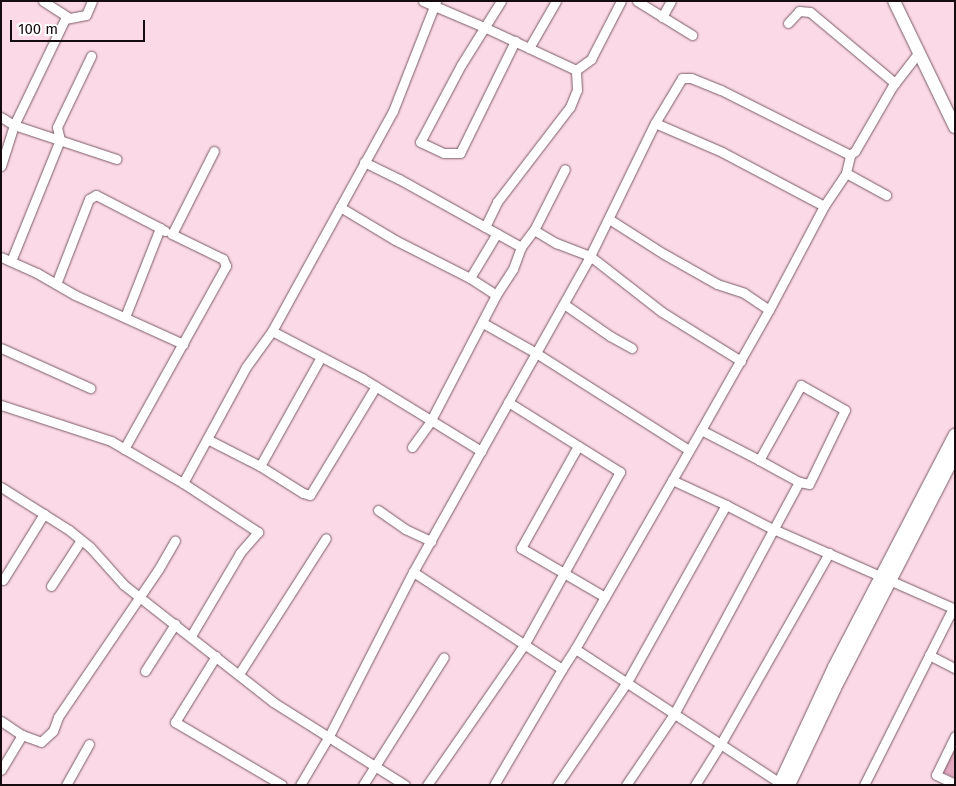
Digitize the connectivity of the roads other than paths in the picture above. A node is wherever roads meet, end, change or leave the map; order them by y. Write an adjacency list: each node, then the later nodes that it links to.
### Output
1 (43, 1): 12 (street)
2 (92, 1): 12 (street)
3 (423, 1): 10 (street)
4 (501, 1): 14 (street)
5 (556, 1): 17 (street)
6 (621, 1): 20 (street)
7 (637, 1): 11 (street)
8 (670, 1): 11 (street)
9 (894, 1): 18 (street)
10 (435, 4): 14 (street); 30 (street)
11 (662, 16): 15 (street)
12 (68, 17): 24 (street)
13 (788, 23): 21 (street)
14 (486, 28): 16 (street); 16 (street)
15 (692, 35)
16 (515, 41): 17 (street)
17 (529, 48): 20 (street)
18 (918, 52): 21 (street); 25 (street)
19 (91, 56): 26 (street)
20 (576, 70): 38 (street)
21 (895, 83): 28 (street)
22 (1, 117): 24 (street)
23 (655, 123): 28 (street); 35 (street); 37 (street)
24 (14, 125): 26 (street); 31 (street)
25 (955, 127)
26 (60, 140): 29 (street); 46 (street)
27 (214, 151): 42 (street)
28 (850, 155): 33 (street)
29 (116, 159)
30 (364, 162): 36 (street); 38 (street)
31 (1, 166)
32 (565, 169): 40 (street)
33 (846, 173): 34 (street); 35 (street)
34 (886, 195)
35 (824, 206): 51 (street)
36 (340, 207): 47 (street); 54 (street)
37 (609, 219): 44 (street); 51 (street)
38 (485, 227): 41 (street)
39 (160, 228): 42 (street); 48 (street); 52 (street)
40 (534, 230): 43 (street); 44 (street)
41 (497, 233): 43 (street); 47 (street)
42 (172, 234): 55 (street)
43 (521, 247): 49 (street)
44 (590, 256): 50 (street); 60 (street)
45 (1, 257): 46 (street)
46 (10, 261): 48 (street)
47 (470, 278): 49 (street)
48 (56, 284): 52 (street)
49 (496, 296): 53 (street)
50 (564, 304): 57 (street); 58 (street)
51 (770, 310): 60 (street)
52 (125, 317): 55 (street)
53 (483, 323): 58 (street); 65 (street)
54 (272, 331): 59 (street); 68 (street)
55 (183, 344): 71 (street)
56 (1, 348): 62 (street)
57 (632, 348)
58 (536, 353): 63 (street); 72 (street)
59 (321, 357): 61 (street); 76 (street)
60 (741, 361): 66 (street)
61 (376, 386): 65 (street); 76 (street)
62 (90, 388)
63 (508, 402): 69 (street); 73 (street)
64 (1, 405): 71 (street)
65 (430, 422): 70 (street); 73 (street)
66 (701, 430): 72 (street); 75 (street)
67 (955, 435): 92 (street)
68 (207, 439): 76 (street); 79 (street)
69 (578, 446): 91 (street); 91 (street)
70 (412, 447)
71 (124, 449): 79 (street)
72 (689, 450): 77 (street)
73 (481, 451): 88 (street)
74 (955, 456): 92 (street)
75 (759, 460): 78 (street); 78 (street)
76 (260, 466)
77 (672, 480): 81 (street); 96 (street)
78 (799, 482): 84 (street)
79 (183, 483): 99 (street)
80 (1, 487): 83 (street)
81 (726, 505): 84 (street); 109 (street)
82 (378, 510): 88 (street)
83 (44, 514): 86 (street); 93 (street)
84 (774, 529): 89 (street); 110 (street)
85 (326, 538): 108 (street)
86 (82, 540): 94 (street); 95 (street)
87 (175, 540): 95 (street)
88 (431, 541): 90 (street)
89 (829, 553): 92 (street); 116 (street)
90 (413, 572): 100 (street); 113 (street)
91 (565, 574): 96 (street); 100 (street)
92 (886, 577): 97 (street); 119 (street)
93 (3, 580)
94 (51, 586)
95 (139, 597): 98 (street); 112 (street)
96 (605, 597): 101 (street)
97 (954, 609): 102 (street)
98 (175, 624): 99 (street); 107 (street)
99 (191, 636): 103 (street)
100 (524, 644): 106 (street); 126 (street)
101 (576, 649): 106 (street); 109 (street)
102 (929, 655): 105 (street); 131 (street)
103 (216, 656): 108 (street); 122 (street)
104 (444, 658): 117 (street)
105 (955, 668)
106 (562, 669): 127 (street)
107 (145, 671)
108 (239, 674): 113 (street)
109 (627, 682): 110 (street); 128 (street)
110 (674, 714): 116 (street); 129 (street)
111 (1, 721): 112 (street)
112 (22, 735): 118 (street)
113 (329, 736): 117 (street); 123 (street)
114 (955, 736): 120 (street)
115 (89, 744): 121 (street)
116 (720, 745): 119 (street); 130 (street)
117 (374, 765): 124 (street); 125 (street)
118 (1, 770)
119 (787, 784)
120 (955, 784)
121 (66, 785)
122 (282, 785)
123 (300, 785)
124 (363, 785)
125 (405, 785)
126 (428, 785)
127 (494, 785)
128 (557, 785)
129 (626, 785)
130 (695, 785)
131 (864, 785)

